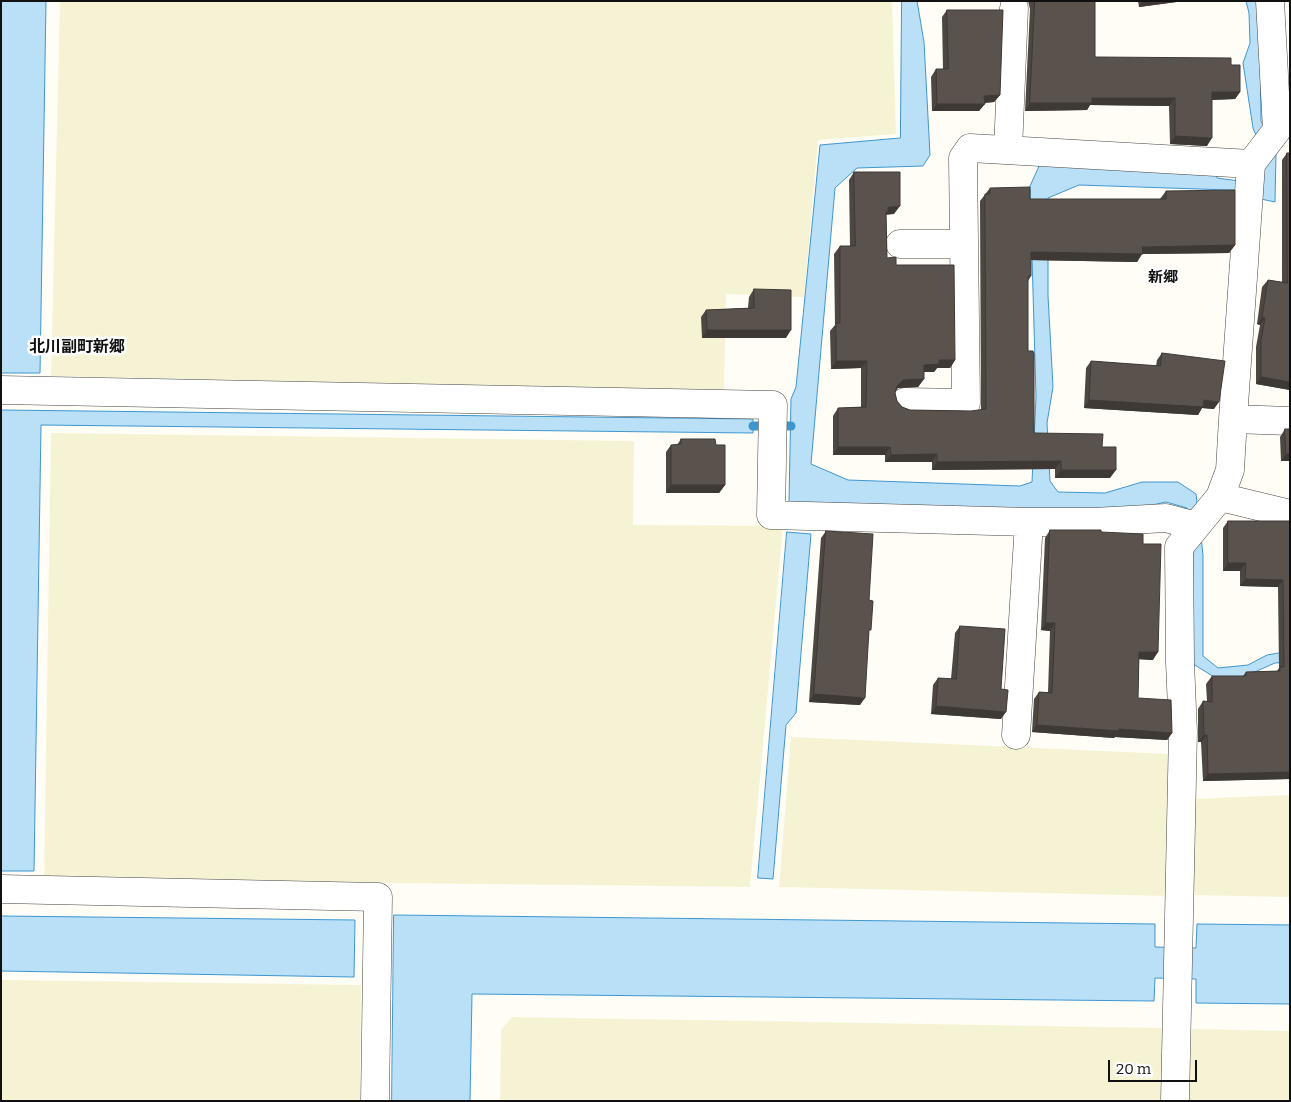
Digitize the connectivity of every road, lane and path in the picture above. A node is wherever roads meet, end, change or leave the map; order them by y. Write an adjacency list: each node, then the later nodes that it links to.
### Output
1 (1270, 1): 4 (street)
2 (1014, 8): 3 (street)
3 (1008, 150): 4 (street); 6 (street)
4 (1264, 155): 9 (street)
5 (900, 244): 6 (street)
6 (964, 244): 8 (street)
7 (1, 390): 13 (street)
8 (905, 402)
9 (1233, 418): 10 (street); 12 (street)
10 (1290, 421)
11 (1290, 514): 12 (street)
12 (1197, 520): 13 (street); 17 (street)
13 (1029, 522): 14 (street)
14 (1016, 735)
15 (1, 890): 16 (street)
16 (375, 1101)
17 (1175, 1101)

